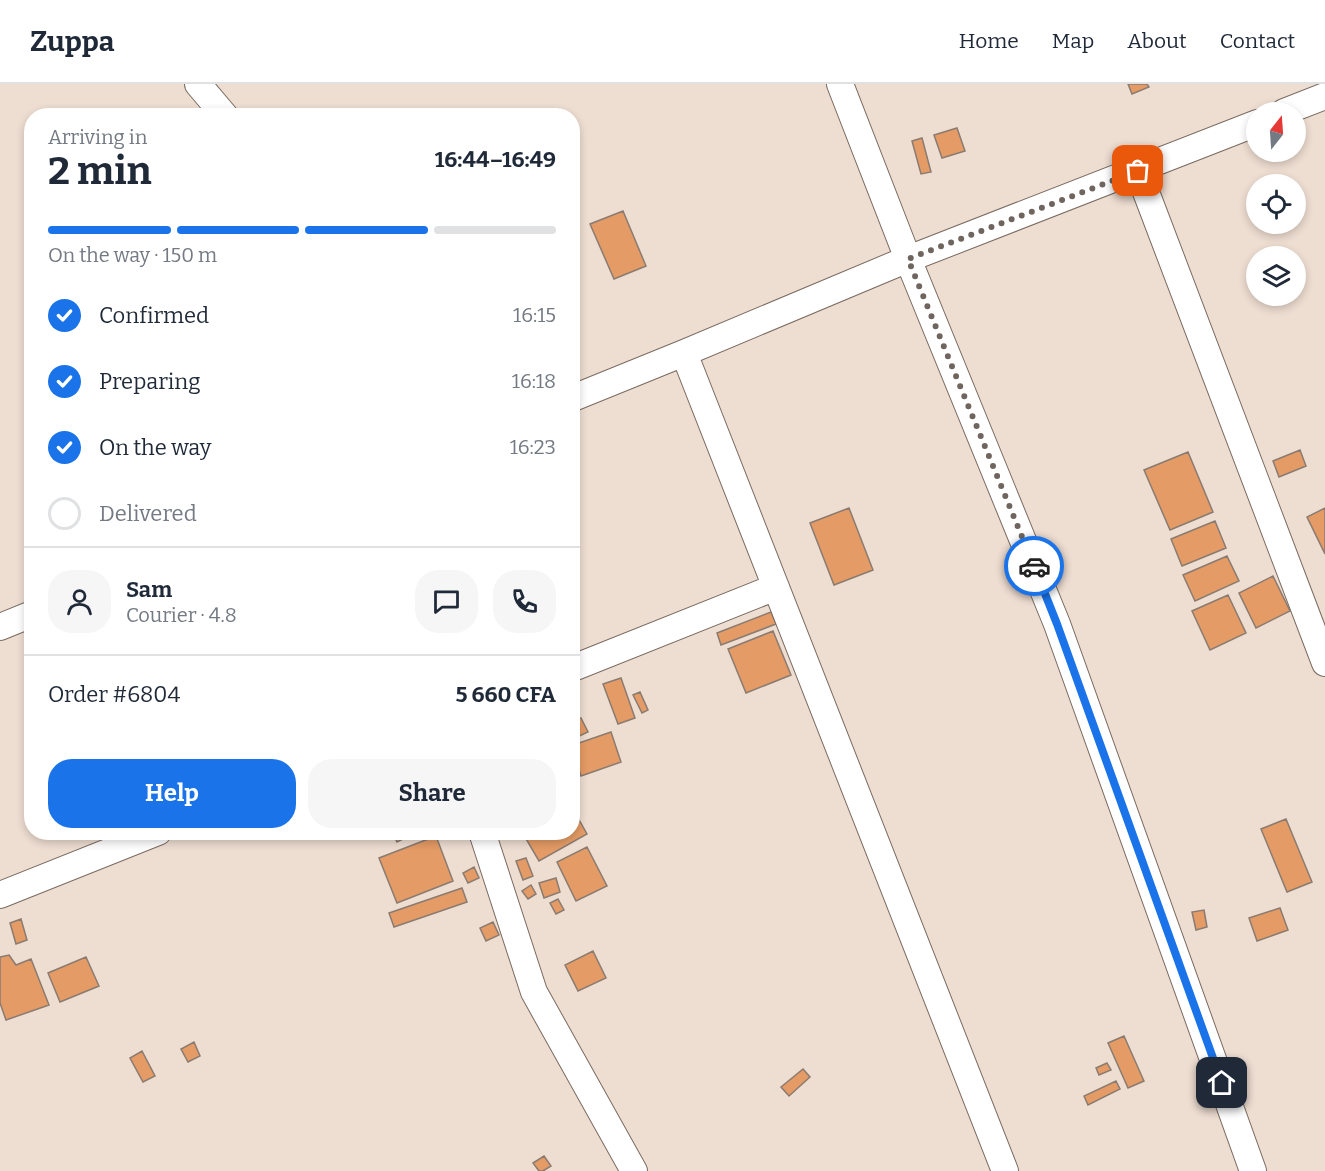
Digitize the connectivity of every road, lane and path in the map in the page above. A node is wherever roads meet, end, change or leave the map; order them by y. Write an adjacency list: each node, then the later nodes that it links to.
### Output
1 (198, 84): 5 (street)
2 (840, 84): 8 (street)
3 (1325, 96): 4 (street)
4 (1306, 103)
5 (218, 108)
6 (1246, 127): 7 (street)
7 (1138, 171): 8 (street); 14 (street)
8 (908, 259): 9 (street); 21 (street)
9 (684, 353): 10 (street); 11 (street)
10 (580, 395)
11 (776, 587): 15 (street); 20 (street)
12 (24, 617): 13 (street)
13 (0, 627)
14 (1325, 663)
15 (580, 665)
16 (138, 840): 18 (street)
17 (485, 840): 19 (street)
18 (0, 895)
19 (634, 1171)
20 (1005, 1171)
21 (1253, 1171)

